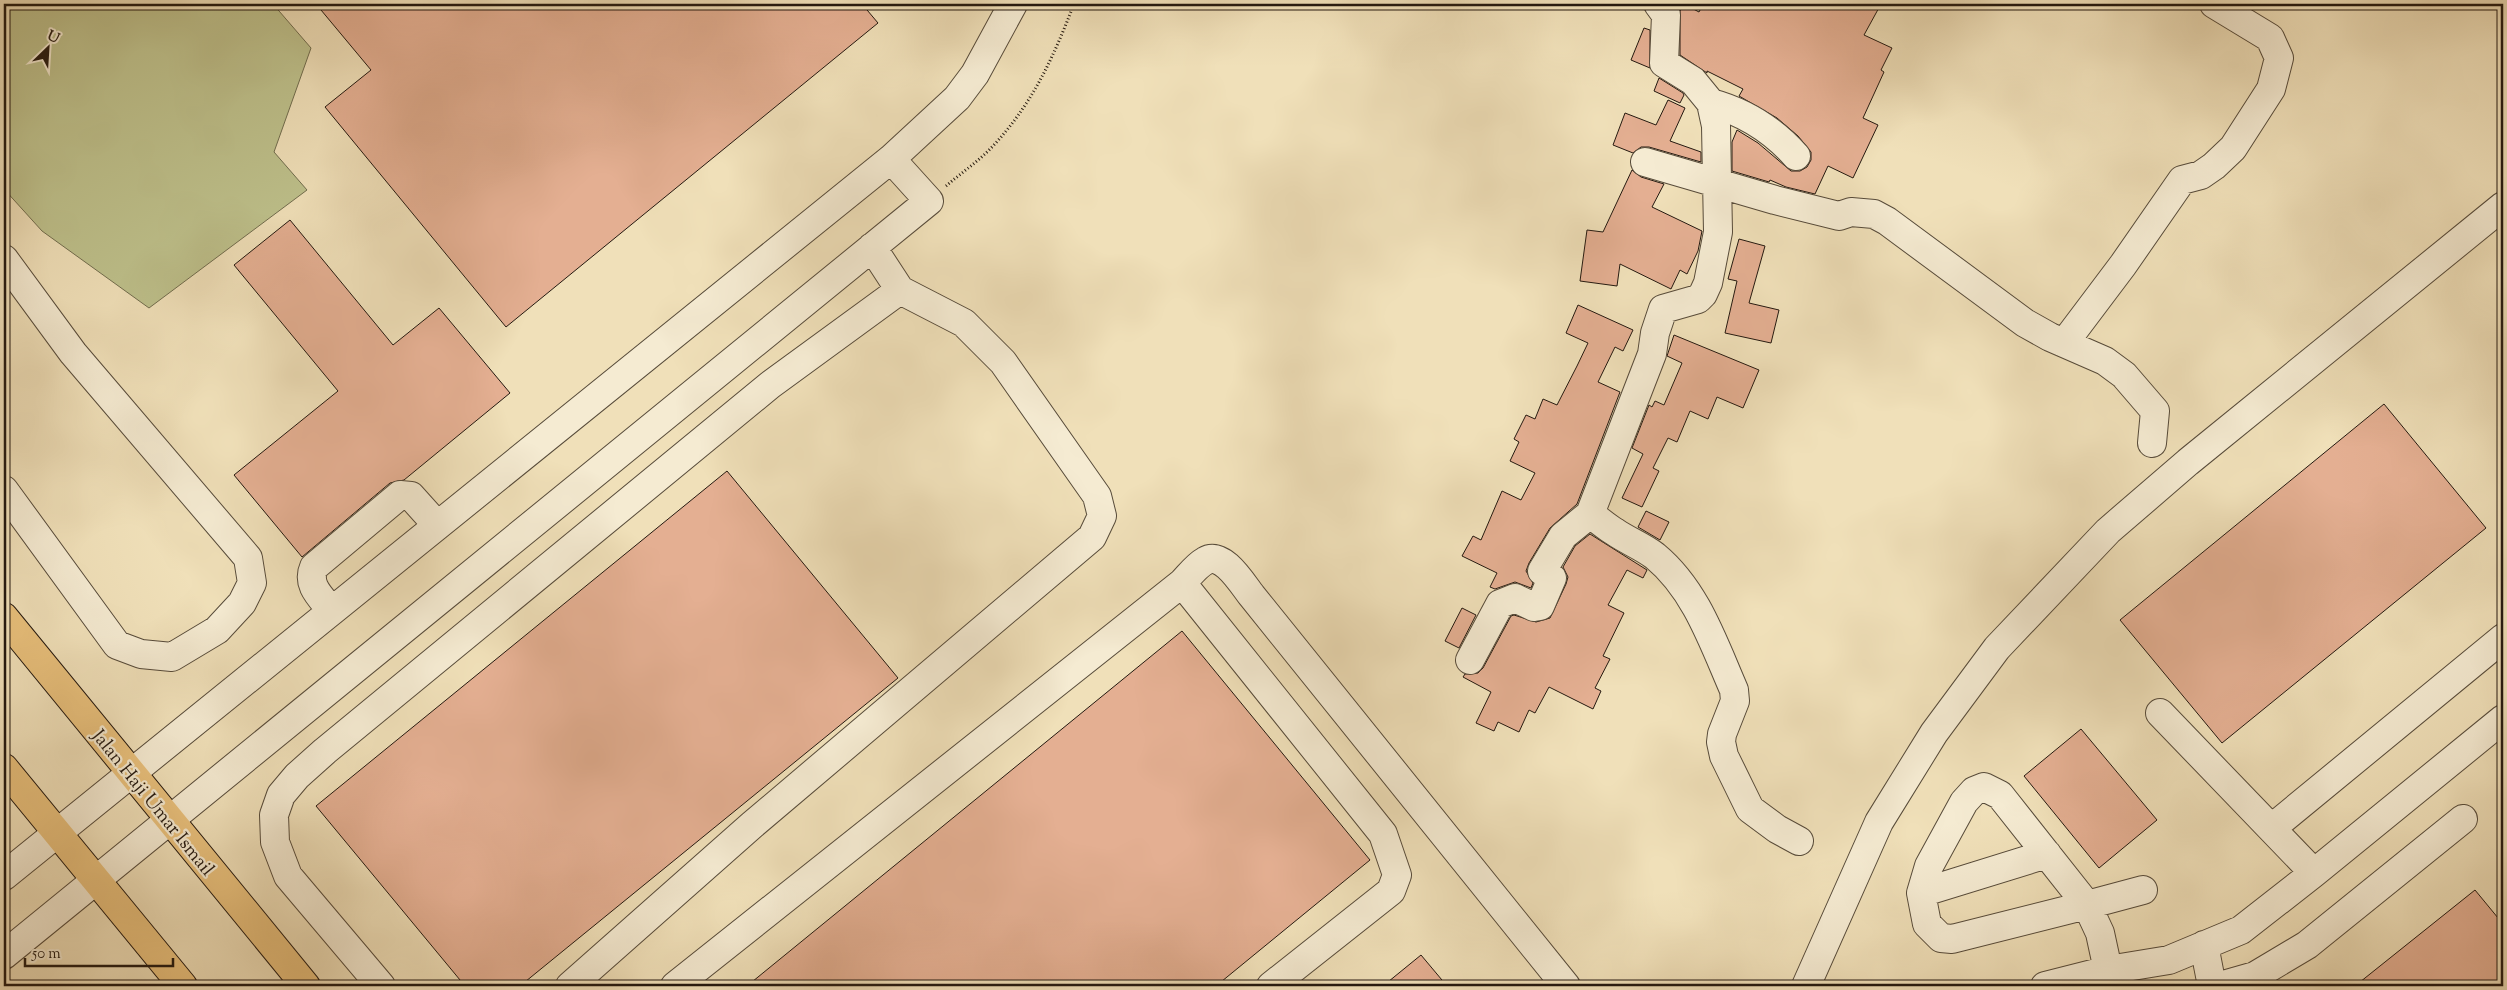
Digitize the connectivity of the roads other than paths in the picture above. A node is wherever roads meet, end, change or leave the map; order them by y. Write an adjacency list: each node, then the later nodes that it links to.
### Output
1 (1013, 4): 6 (street)
2 (2222, 6): 13 (street)
3 (1667, 8): 4 (street)
4 (1714, 114): 5 (street); 8 (street)
5 (1796, 156)
6 (891, 159): 10 (street); 17 (street)
7 (1645, 162): 8 (street)
8 (1716, 183): 13 (street); 16 (street)
9 (2503, 206): 49 (street)
10 (872, 247): 12 (street); 28 (street)
11 (4, 259): 15 (street)
12 (900, 290): 44 (street); 45 (street)
13 (2065, 342): 14 (street)
14 (2152, 443)
15 (4, 490)
16 (1590, 514): 22 (street); 31 (street)
17 (438, 525): 19 (street); 19 (street)
18 (1182, 583): 46 (street); 47 (street); 48 (street)
19 (332, 611): 26 (street)
20 (4, 617): 26 (main road, Jalan Haji Umar Ismail)
21 (2503, 638): 29 (street)
22 (1470, 660)
23 (2160, 713): 29 (street)
24 (2503, 719): 33 (street)
25 (4, 768): 30 (main road)
26 (130, 773): 28 (main road, Jalan Haji Umar Ismail); 30 (street)
27 (2463, 819): 52 (street)
28 (170, 821): 35 (street); 43 (main road, Jalan Haji Umar Ismail)
29 (2272, 828): 33 (street)
30 (57, 832): 34 (street); 35 (main road)
31 (1799, 842)
32 (2047, 854): 37 (street); 37 (street); 38 (street)
33 (2314, 873): 39 (street)
34 (4, 876)
35 (97, 881): 40 (street); 42 (main road)
36 (2143, 890): 38 (street)
37 (1921, 893): 38 (street)
38 (2087, 905): 41 (street)
39 (2204, 945): 41 (street); 51 (street)
40 (4, 955)
41 (2124, 974): 50 (street)
42 (182, 986)
43 (306, 986)
44 (381, 986)
45 (570, 986)
46 (675, 986)
47 (1271, 986)
48 (1566, 986)
49 (1806, 986)
50 (2045, 986)
51 (2212, 986)
52 (2220, 986)

